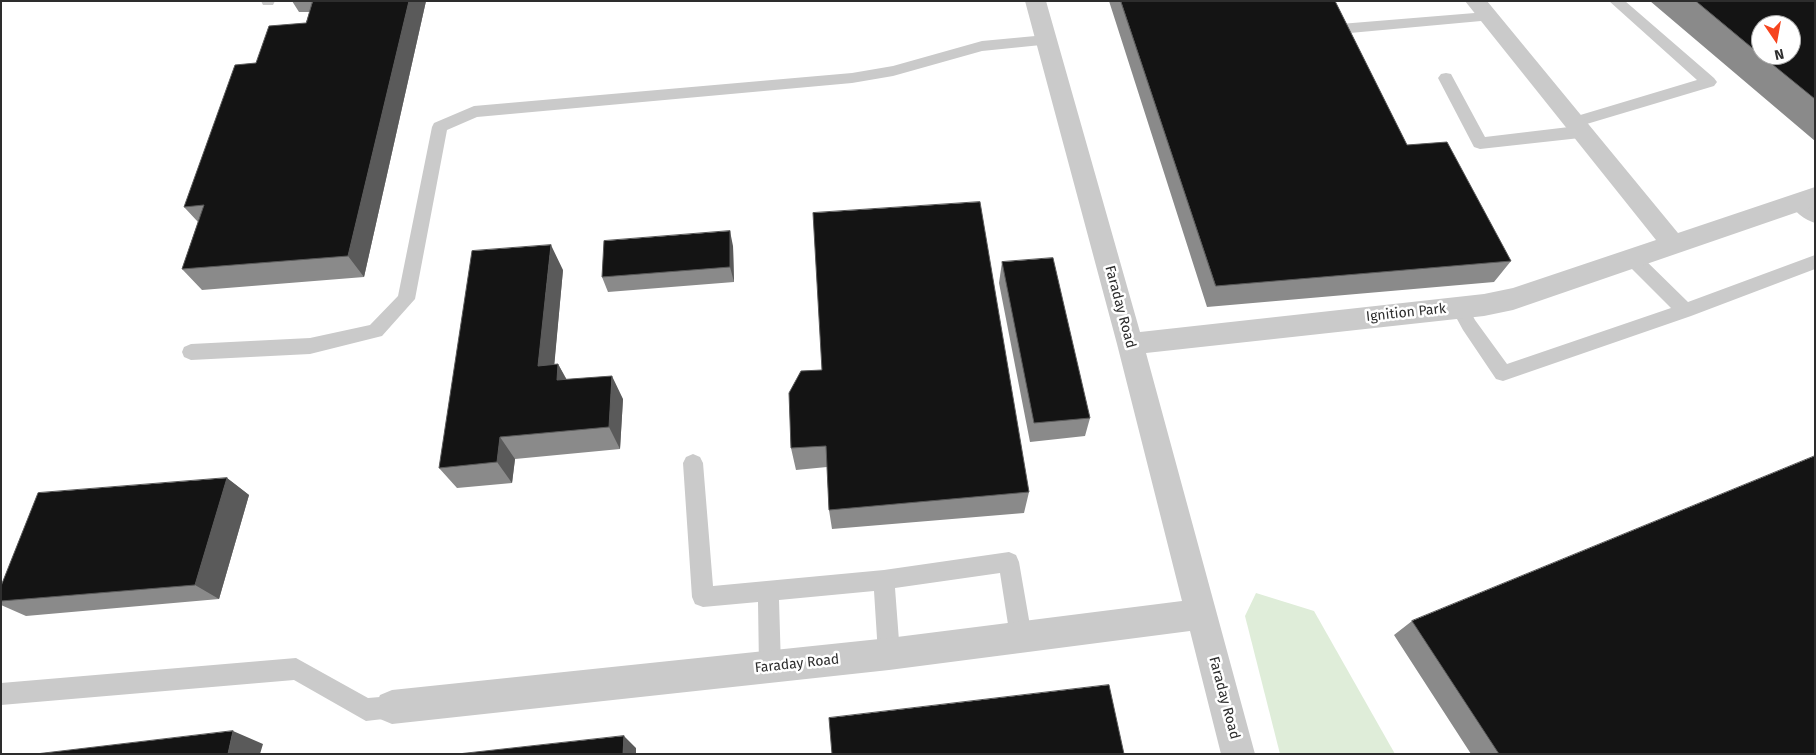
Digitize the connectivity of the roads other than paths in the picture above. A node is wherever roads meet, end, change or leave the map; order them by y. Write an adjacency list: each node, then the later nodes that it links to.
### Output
1 (1035, 1): 5 (street, Faraday Road)
2 (1616, 1): 7 (lane)
3 (1481, 9): 4 (lane); 7 (street)
4 (1328, 30)
5 (1046, 40): 14 (street, Faraday Road); 15 (lane)
6 (1446, 78): 7 (lane)
7 (1577, 128): 9 (street)
8 (1809, 205): 9 (street, Ignition Park)
9 (1674, 244): 10 (street, Ignition Park)
10 (1632, 258): 12 (street, Ignition Park); 13 (lane)
11 (1815, 262): 13 (lane)
12 (1460, 308): 13 (lane); 14 (street, Ignition Park)
13 (1684, 312)
14 (1130, 344): 19 (street, Faraday Road)
15 (191, 352)
16 (693, 463): 18 (lane)
17 (884, 580): 18 (lane); 20 (lane); 21 (lane)
18 (768, 591): 22 (lane)
19 (1201, 614): 20 (street, Faraday Road); 25 (street, Faraday Road)
20 (1021, 637): 21 (street, Faraday Road)
21 (889, 654): 22 (street, Faraday Road)
22 (770, 667): 24 (street, Faraday Road)
23 (1, 694): 24 (lane)
24 (392, 708)
25 (1238, 754)

